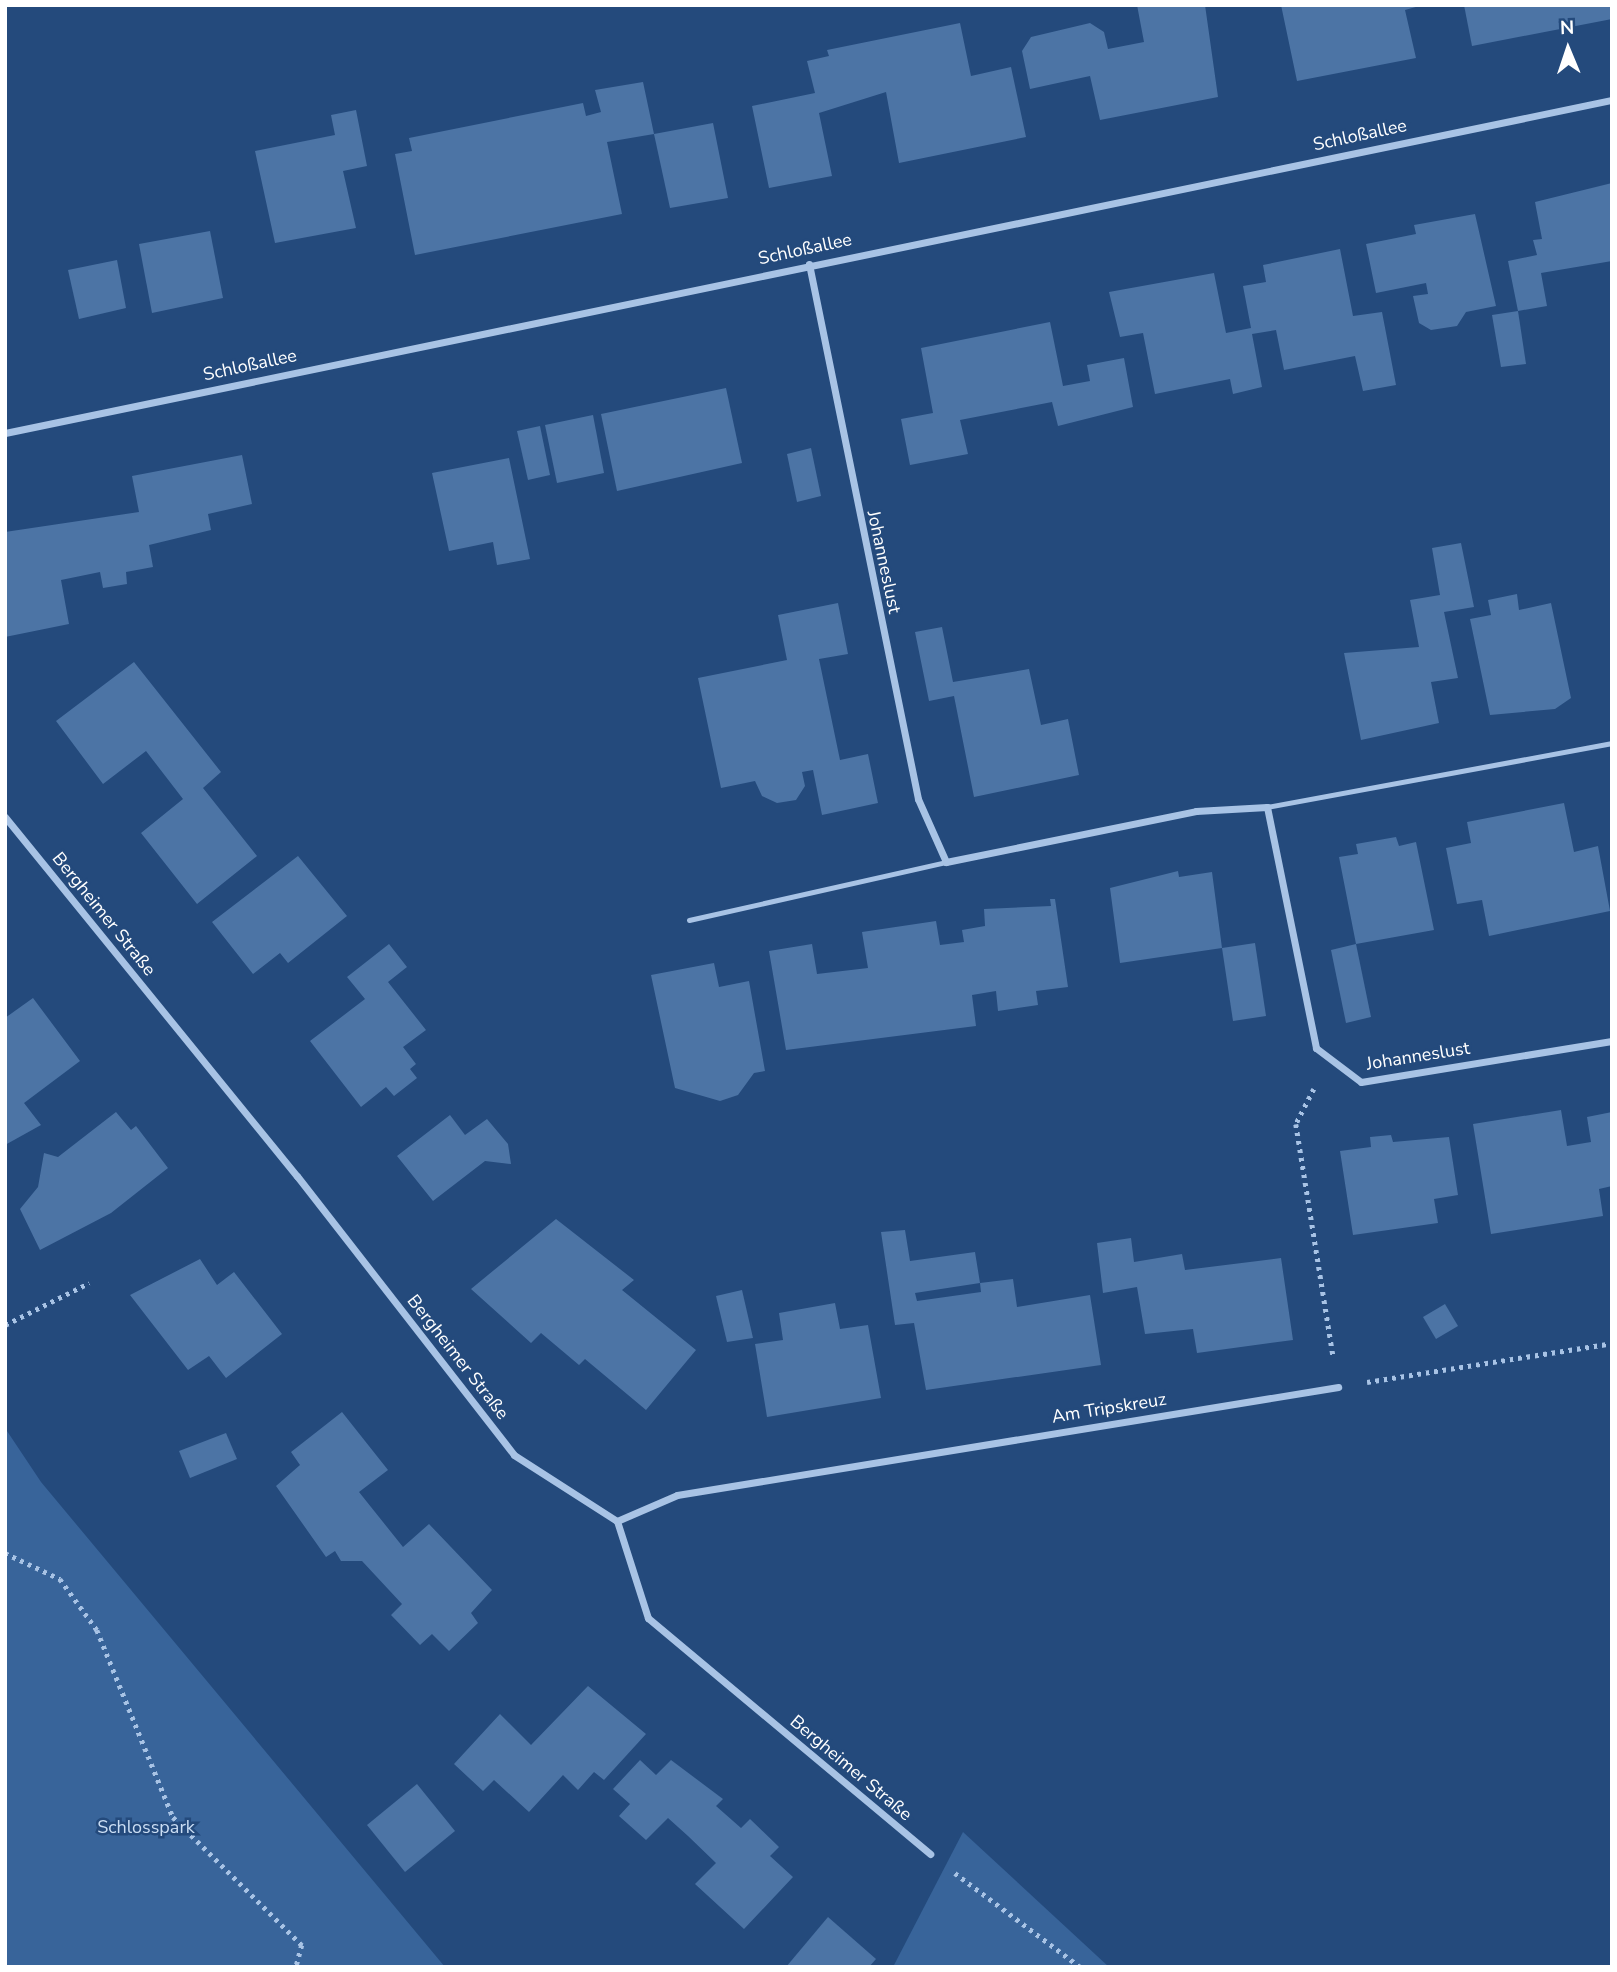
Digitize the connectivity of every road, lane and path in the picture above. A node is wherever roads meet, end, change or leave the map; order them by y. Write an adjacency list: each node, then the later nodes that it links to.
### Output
1 (1612, 100): 2 (street, Schloßallee)
2 (809, 264): 3 (street, Schloßallee); 7 (street, Johanneslust)
3 (5, 433)
4 (1612, 743): 5 (lane)
5 (1267, 807): 7 (street); 10 (street, Johanneslust)
6 (5, 817): 15 (street, Bergheimer Straße)
7 (946, 862): 8 (lane)
8 (690, 920)
9 (1612, 1041): 10 (street, Johanneslust)
10 (1330, 1059): 14 (path)
11 (89, 1283): 12 (path)
12 (5, 1325)
13 (1612, 1343): 14 (path)
14 (1338, 1387): 15 (street, Am Tripskreuz)
15 (617, 1521): 17 (street, Bergheimer Straße)
16 (5, 1553): 18 (path)
17 (930, 1854): 19 (path)
18 (296, 1967)
19 (1080, 1967)

